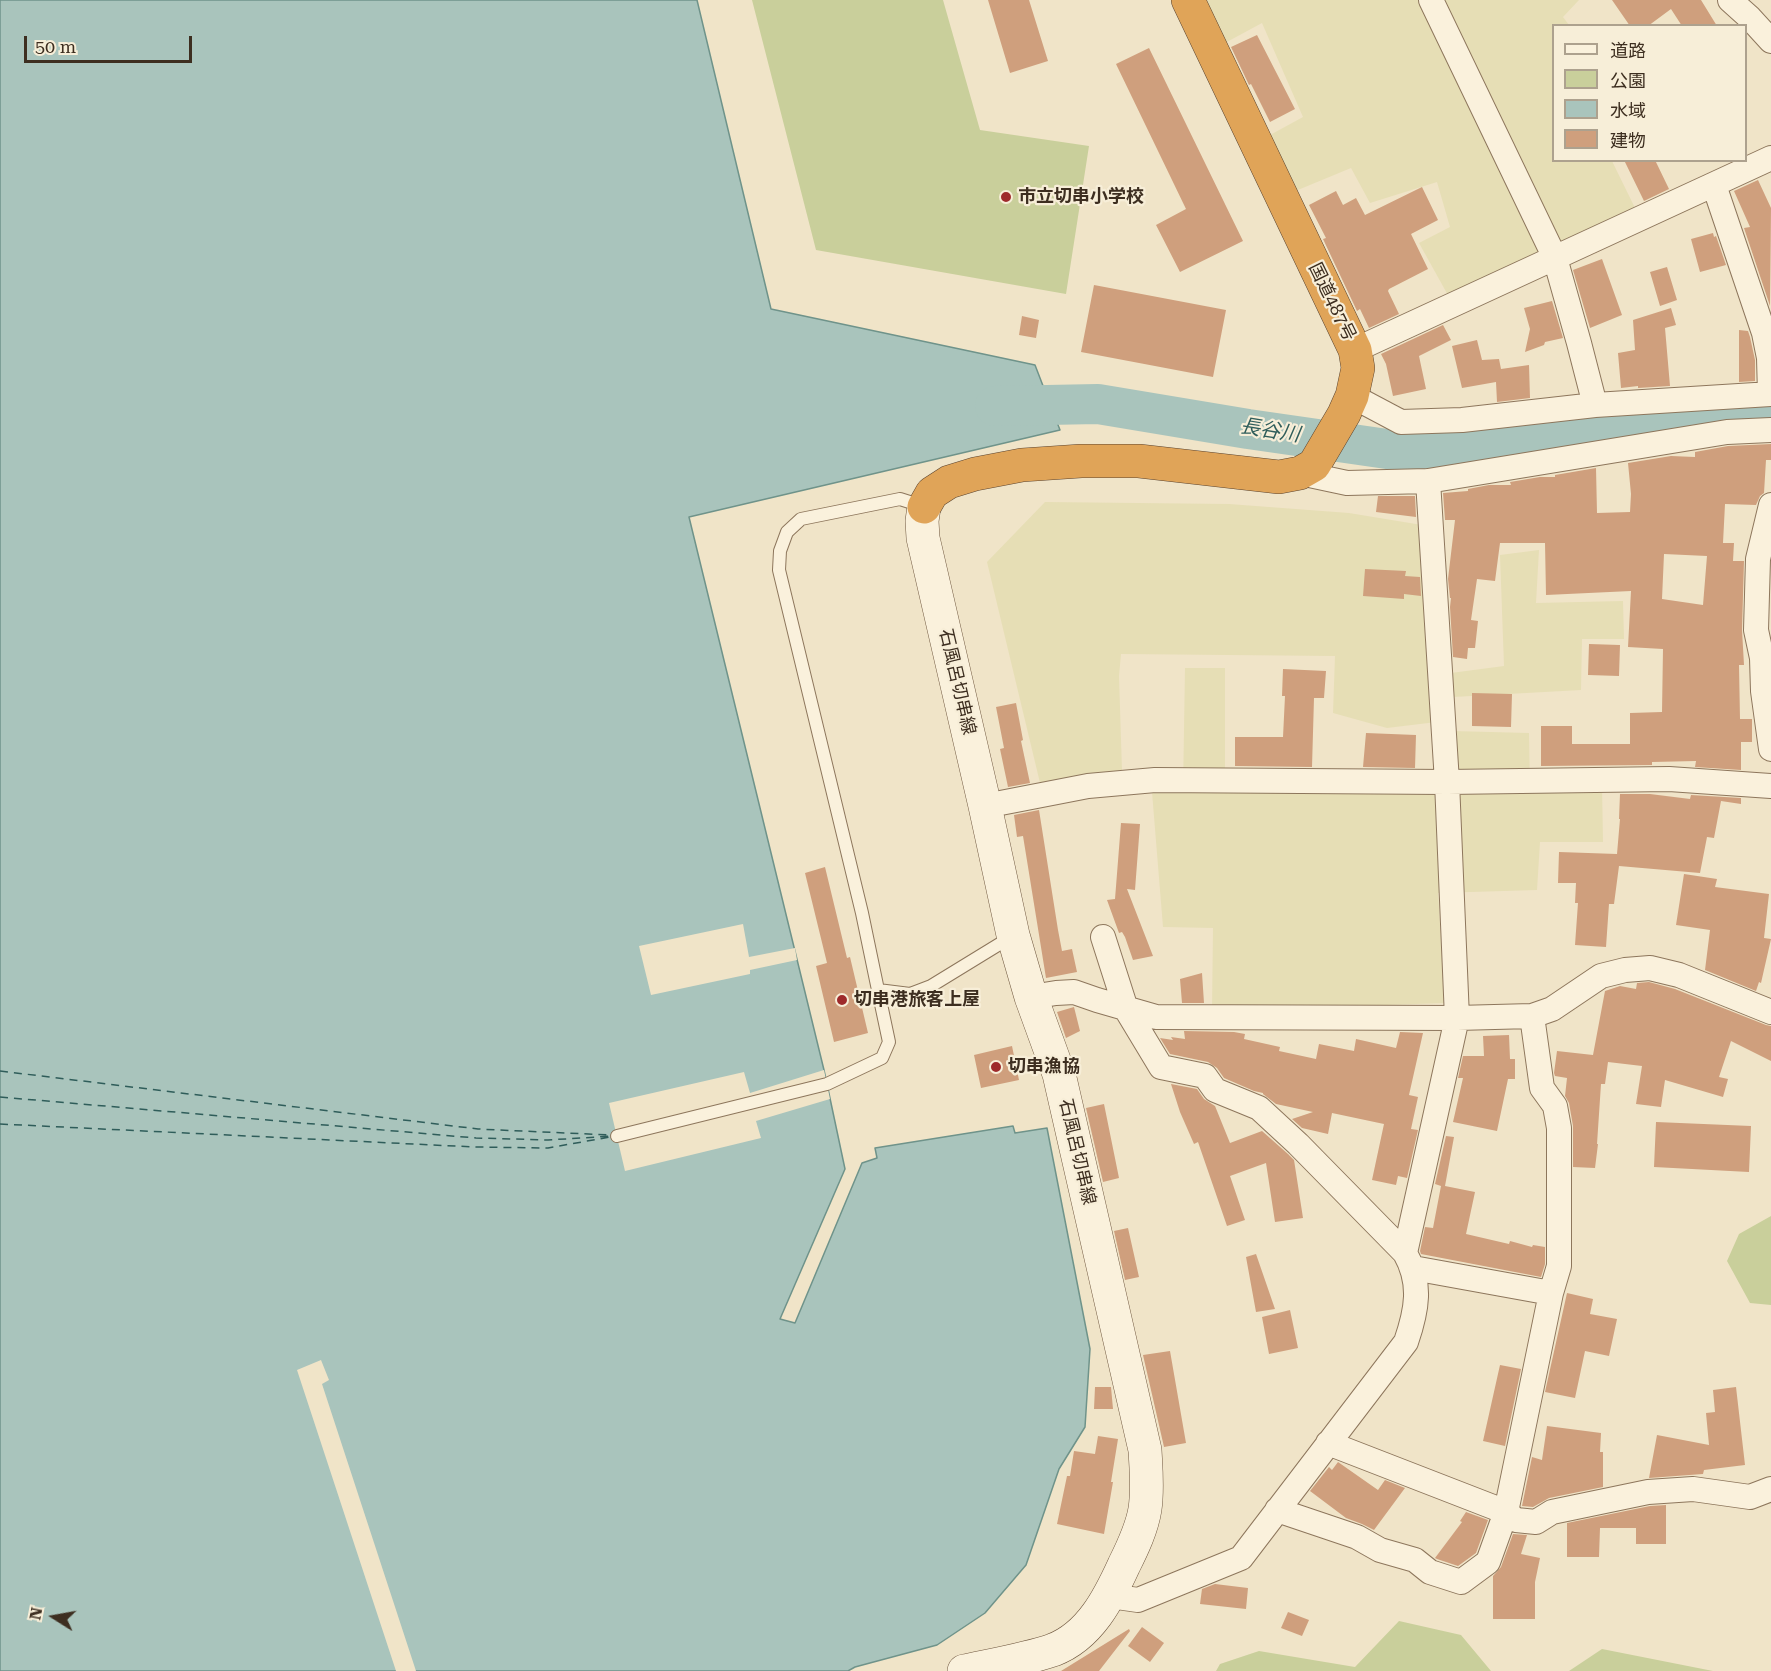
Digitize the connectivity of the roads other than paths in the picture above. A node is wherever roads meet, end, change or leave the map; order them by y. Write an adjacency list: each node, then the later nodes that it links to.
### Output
1 (1188, 0): 8 (highway, 国道487号)
2 (1431, 0): 7 (street)
3 (1730, 0): 4 (street)
4 (1771, 41)
5 (1771, 158): 6 (street)
6 (1714, 185): 7 (street); 9 (street)
7 (1555, 258): 8 (street); 11 (street)
8 (1355, 350): 10 (highway, 国道487号)
9 (1771, 394): 11 (street)
10 (1348, 405): 11 (street); 13 (highway, 国道487号)
11 (1595, 405)
12 (1771, 430): 14 (street)
13 (1307, 469): 14 (street); 16 (highway)
14 (1428, 481): 19 (street)
15 (1771, 505): 17 (street)
16 (924, 507): 21 (main road, 石風呂切串線); 24 (lane)
17 (1765, 559): 18 (street)
18 (1771, 749)
19 (1447, 782): 20 (street); 21 (street); 29 (street)
20 (1771, 786)
21 (985, 806): 22 (main road, 石風呂切串線)
22 (1013, 935): 24 (lane); 25 (main road, 石風呂切串線)
23 (1103, 937): 26 (street)
24 (878, 990): 30 (lane)
25 (1031, 997): 26 (street); 37 (main road, 石風呂切串線)
26 (1126, 1009): 29 (street); 31 (street)
27 (1771, 1012): 28 (street)
28 (1532, 1016): 29 (street); 32 (street)
29 (1457, 1018): 31 (street)
30 (617, 1136)
31 (1409, 1260): 32 (street); 33 (street)
32 (1551, 1293): 36 (street)
33 (1328, 1443): 35 (street); 36 (street)
34 (1771, 1489): 36 (street)
35 (1278, 1510): 36 (street); 37 (street)
36 (1506, 1512)
37 (1110, 1596): 38 (main road, 石風呂切串線)
38 (1024, 1664): 39 (main road, 石風呂切串線)
39 (964, 1671)

